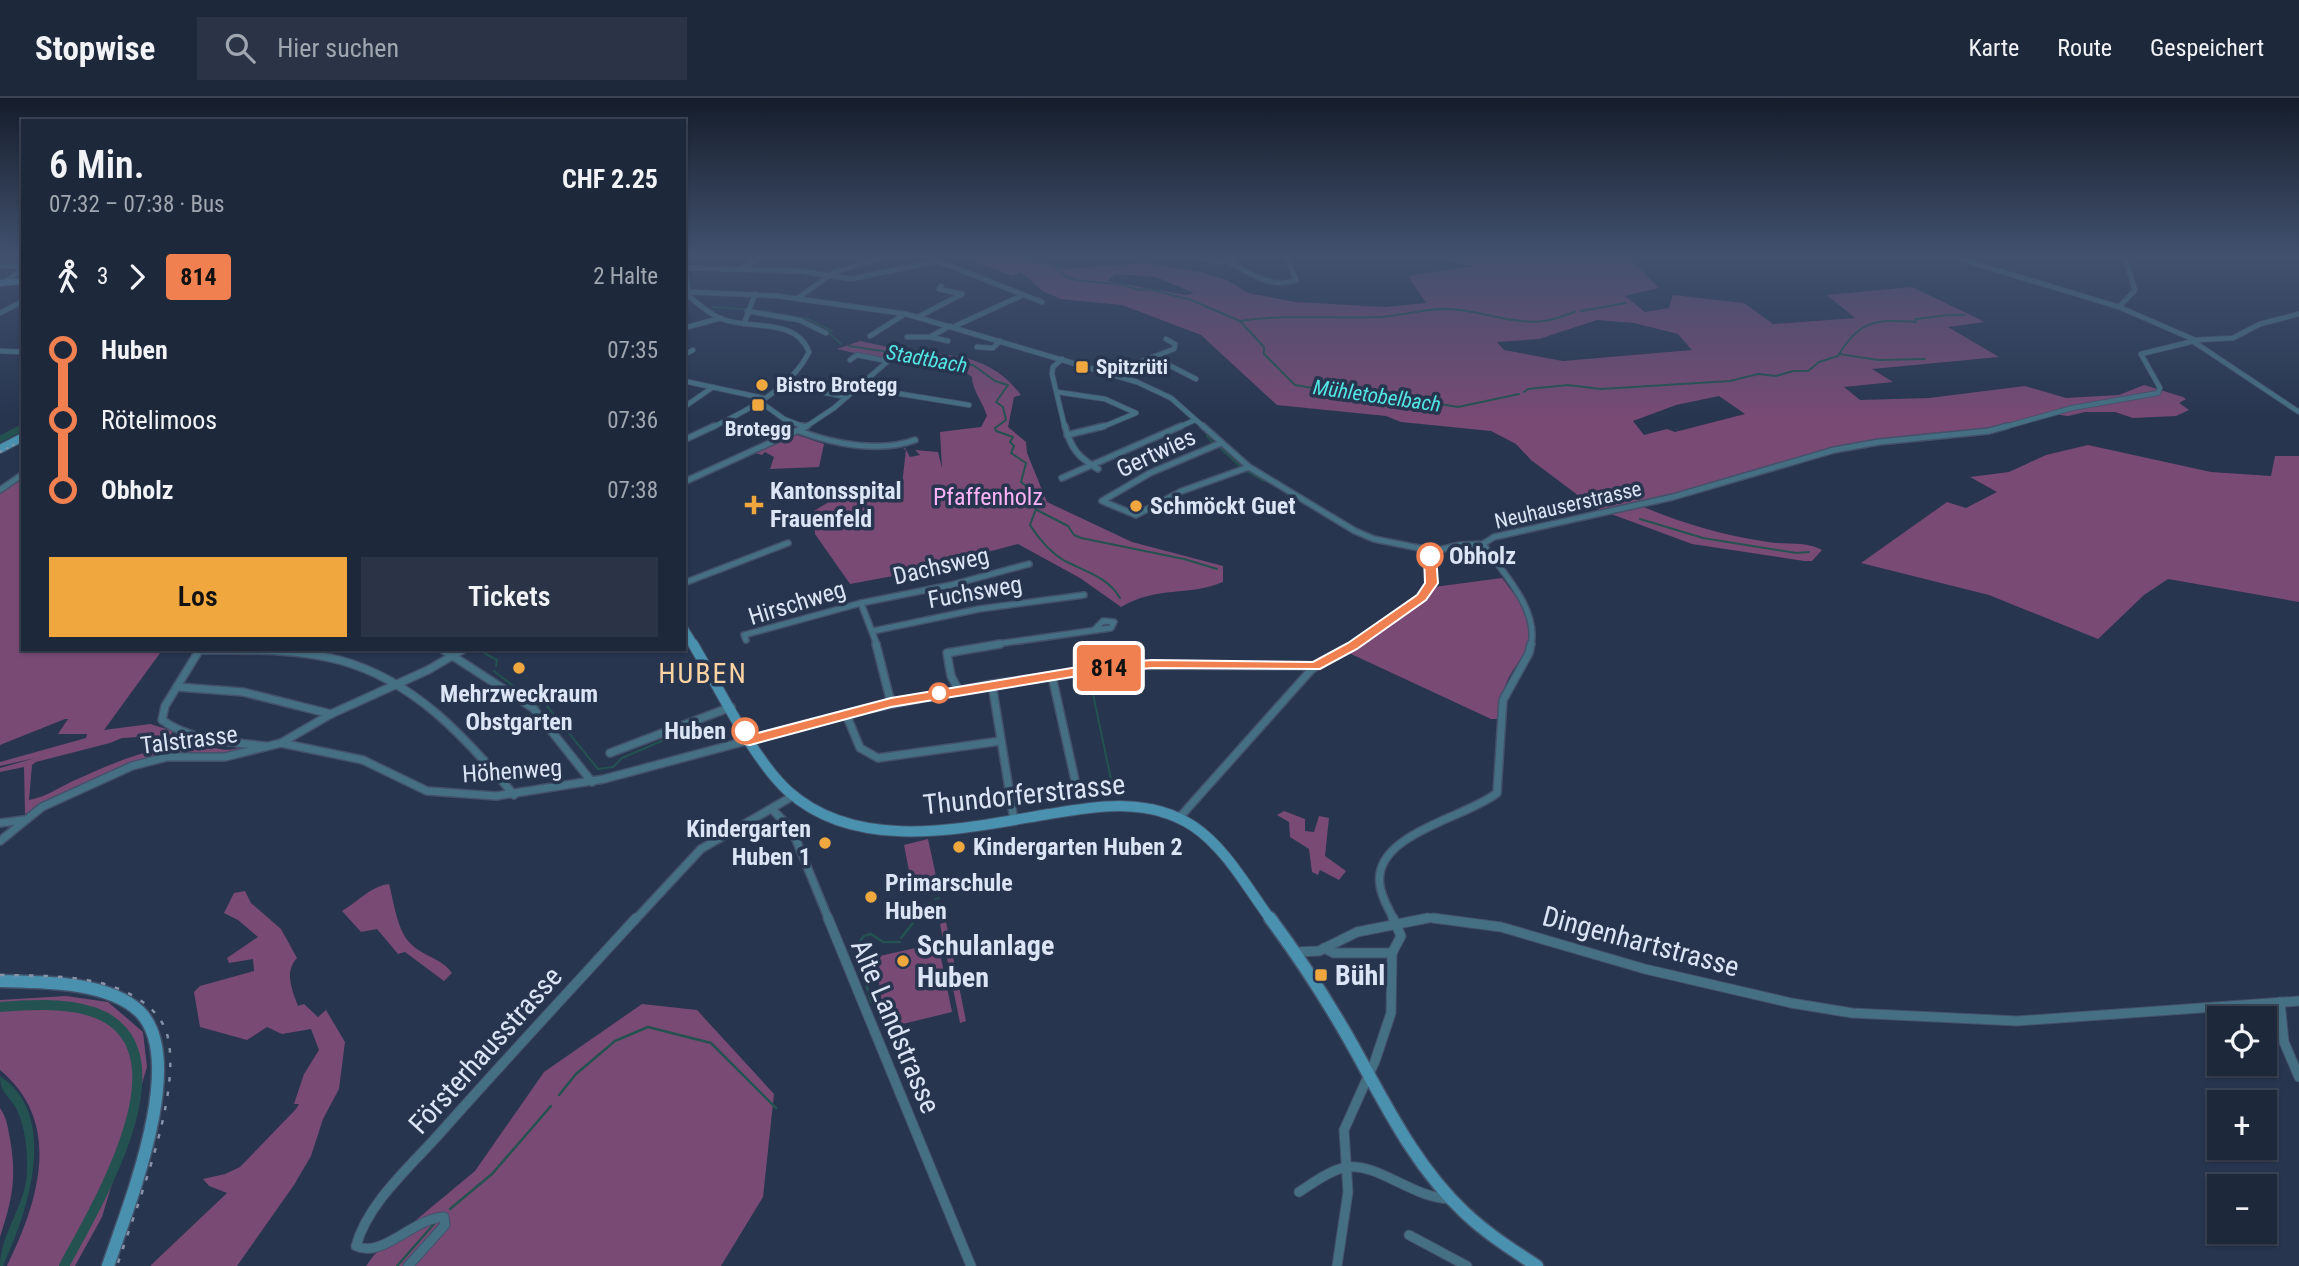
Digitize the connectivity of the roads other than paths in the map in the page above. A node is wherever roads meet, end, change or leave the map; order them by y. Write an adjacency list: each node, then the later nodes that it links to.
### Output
1 (709, 310): 10 (street)
2 (875, 310): 7 (street, Neuhauserstrasse)
3 (932, 310): 9 (street)
4 (990, 310): 12 (street)
5 (2124, 310): 19 (street)
6 (747, 311): 11 (street); 14 (street)
7 (905, 314): 9 (street, Neuhauserstrasse); 15 (street)
8 (2299, 314): 19 (street)
9 (918, 317): 12 (street, Neuhauserstrasse)
10 (721, 318): 11 (street); 13 (street)
11 (744, 324): 35 (street)
12 (952, 326): 17 (street); 21 (street, Neuhauserstrasse)
13 (686, 327)
14 (826, 333)
15 (870, 336)
16 (907, 337): 17 (street)
17 (930, 337): 20 (street)
18 (1166, 339): 28 (street)
19 (2191, 340): 43 (street); 61 (street, Neuhauserstrasse)
20 (948, 341)
21 (1000, 341): 22 (street); 30 (street, Neuhauserstrasse)
22 (977, 346)
23 (693, 350): 27 (street)
24 (0, 351): 25 (street)
25 (12, 352): 26 (street); 29 (street)
26 (21, 352)
27 (686, 354)
28 (1153, 357): 32 (street); 33 (street)
29 (0, 359)
30 (1062, 359): 32 (street, Neuhauserstrasse); 38 (street)
31 (850, 360): 37 (street)
32 (1110, 373): 44 (street, Neuhauserstrasse)
33 (1196, 379)
34 (686, 381): 36 (street)
35 (780, 384): 39 (street); 40 (street)
36 (713, 387): 40 (street); 42 (street)
37 (858, 387): 39 (street); 41 (street)
38 (1057, 392): 47 (street); 47 (street)
39 (847, 397): 45 (street)
40 (761, 400): 45 (street); 49 (street)
41 (969, 405)
42 (686, 406)
43 (2299, 412)
44 (1195, 420): 51 (street, Neuhauserstrasse); 53 (street)
45 (806, 427): 46 (street)
46 (799, 431): 50 (street); 58 (street)
47 (1067, 435): 53 (street)
48 (21, 438): 52 (street)
49 (686, 439)
50 (915, 440)
51 (1221, 443): 54 (street, Neuhauserstrasse); 54 (street, Gertwies)
52 (0, 449)
53 (1091, 465): 55 (street); 57 (street)
54 (1249, 467): 62 (street, Neuhauserstrasse)
55 (1098, 469)
56 (21, 475): 59 (street)
57 (1062, 478)
58 (686, 481)
59 (0, 490)
60 (788, 543): 64 (street)
61 (1483, 544): 62 (street, Neuhauserstrasse); 101 (street)
62 (1430, 551): 76 (street)
63 (1029, 564): 66 (street, Dachsweg)
64 (686, 582)
65 (1084, 595): 68 (street, Fuchsweg)
66 (860, 603): 68 (street); 70 (street, Hirschweg)
67 (1094, 630): 81 (street)
68 (873, 631): 82 (street)
69 (686, 632): 83 (street, Thundorferstrasse)
70 (746, 639)
71 (199, 651): 80 (street)
72 (218, 651): 79 (street)
73 (445, 651): 75 (street)
74 (461, 651): 75 (street, Talstrasse)
75 (454, 656): 79 (street, Talstrasse); 92 (street)
76 (1315, 666): 77 (street, Höhenweg); 96 (street)
77 (1052, 676): 78 (street, Höhenweg); 91 (street)
78 (992, 684): 81 (street, Höhenweg); 87 (street)
79 (393, 685): 84 (street, Talstrasse); 93 (street)
80 (177, 687): 84 (street); 89 (street)
81 (958, 690): 82 (street, Höhenweg)
82 (891, 703): 85 (street, Höhenweg)
83 (731, 707): 86 (street, Thundorferstrasse); 90 (street)
84 (331, 714): 88 (street, Talstrasse)
85 (846, 714): 86 (street, Höhenweg); 87 (street)
86 (750, 740): 92 (street, Höhenweg); 94 (street, Thundorferstrasse)
87 (1001, 741): 98 (street)
88 (281, 743): 89 (street, Talstrasse); 93 (street, Höhenweg)
89 (267, 747): 97 (street, Talstrasse)
90 (610, 753)
91 (1075, 780)
92 (592, 782): 93 (street, Höhenweg)
93 (514, 795)
94 (793, 796): 95 (street, Försterhausstrasse); 98 (street, Thundorferstrasse)
95 (772, 809): 115 (street, Försterhausstrasse); 116 (street, Alte Landstrasse)
96 (1179, 818): 98 (street, Thundorferstrasse); 103 (street, Thundorferstrasse)
97 (23, 820): 99 (street); 100 (street, Talstrasse)
98 (1014, 820)
99 (0, 823)
100 (0, 841)
101 (1395, 923): 102 (street, Dingenhartstrasse); 104 (street); 107 (street, Dingenhartstrasse)
102 (1324, 948): 103 (street, Dingenhartstrasse); 104 (street)
103 (1294, 952): 108 (street, Thundorferstrasse)
104 (1392, 953): 108 (street)
105 (0, 981): 114 (street)
106 (2299, 1001): 107 (street, Dingenhartstrasse)
107 (2280, 1002): 109 (street)
108 (1368, 1074): 110 (street); 112 (street, Thundorferstrasse)
109 (2299, 1077)
110 (1348, 1167): 111 (street); 112 (street); 117 (street)
111 (1299, 1192)
112 (1450, 1199): 119 (street, Thundorferstrasse)
113 (1409, 1236): 118 (street)
114 (108, 1266)
115 (408, 1266)
116 (971, 1266)
117 (1337, 1266)
118 (1467, 1266)
119 (1536, 1266)

